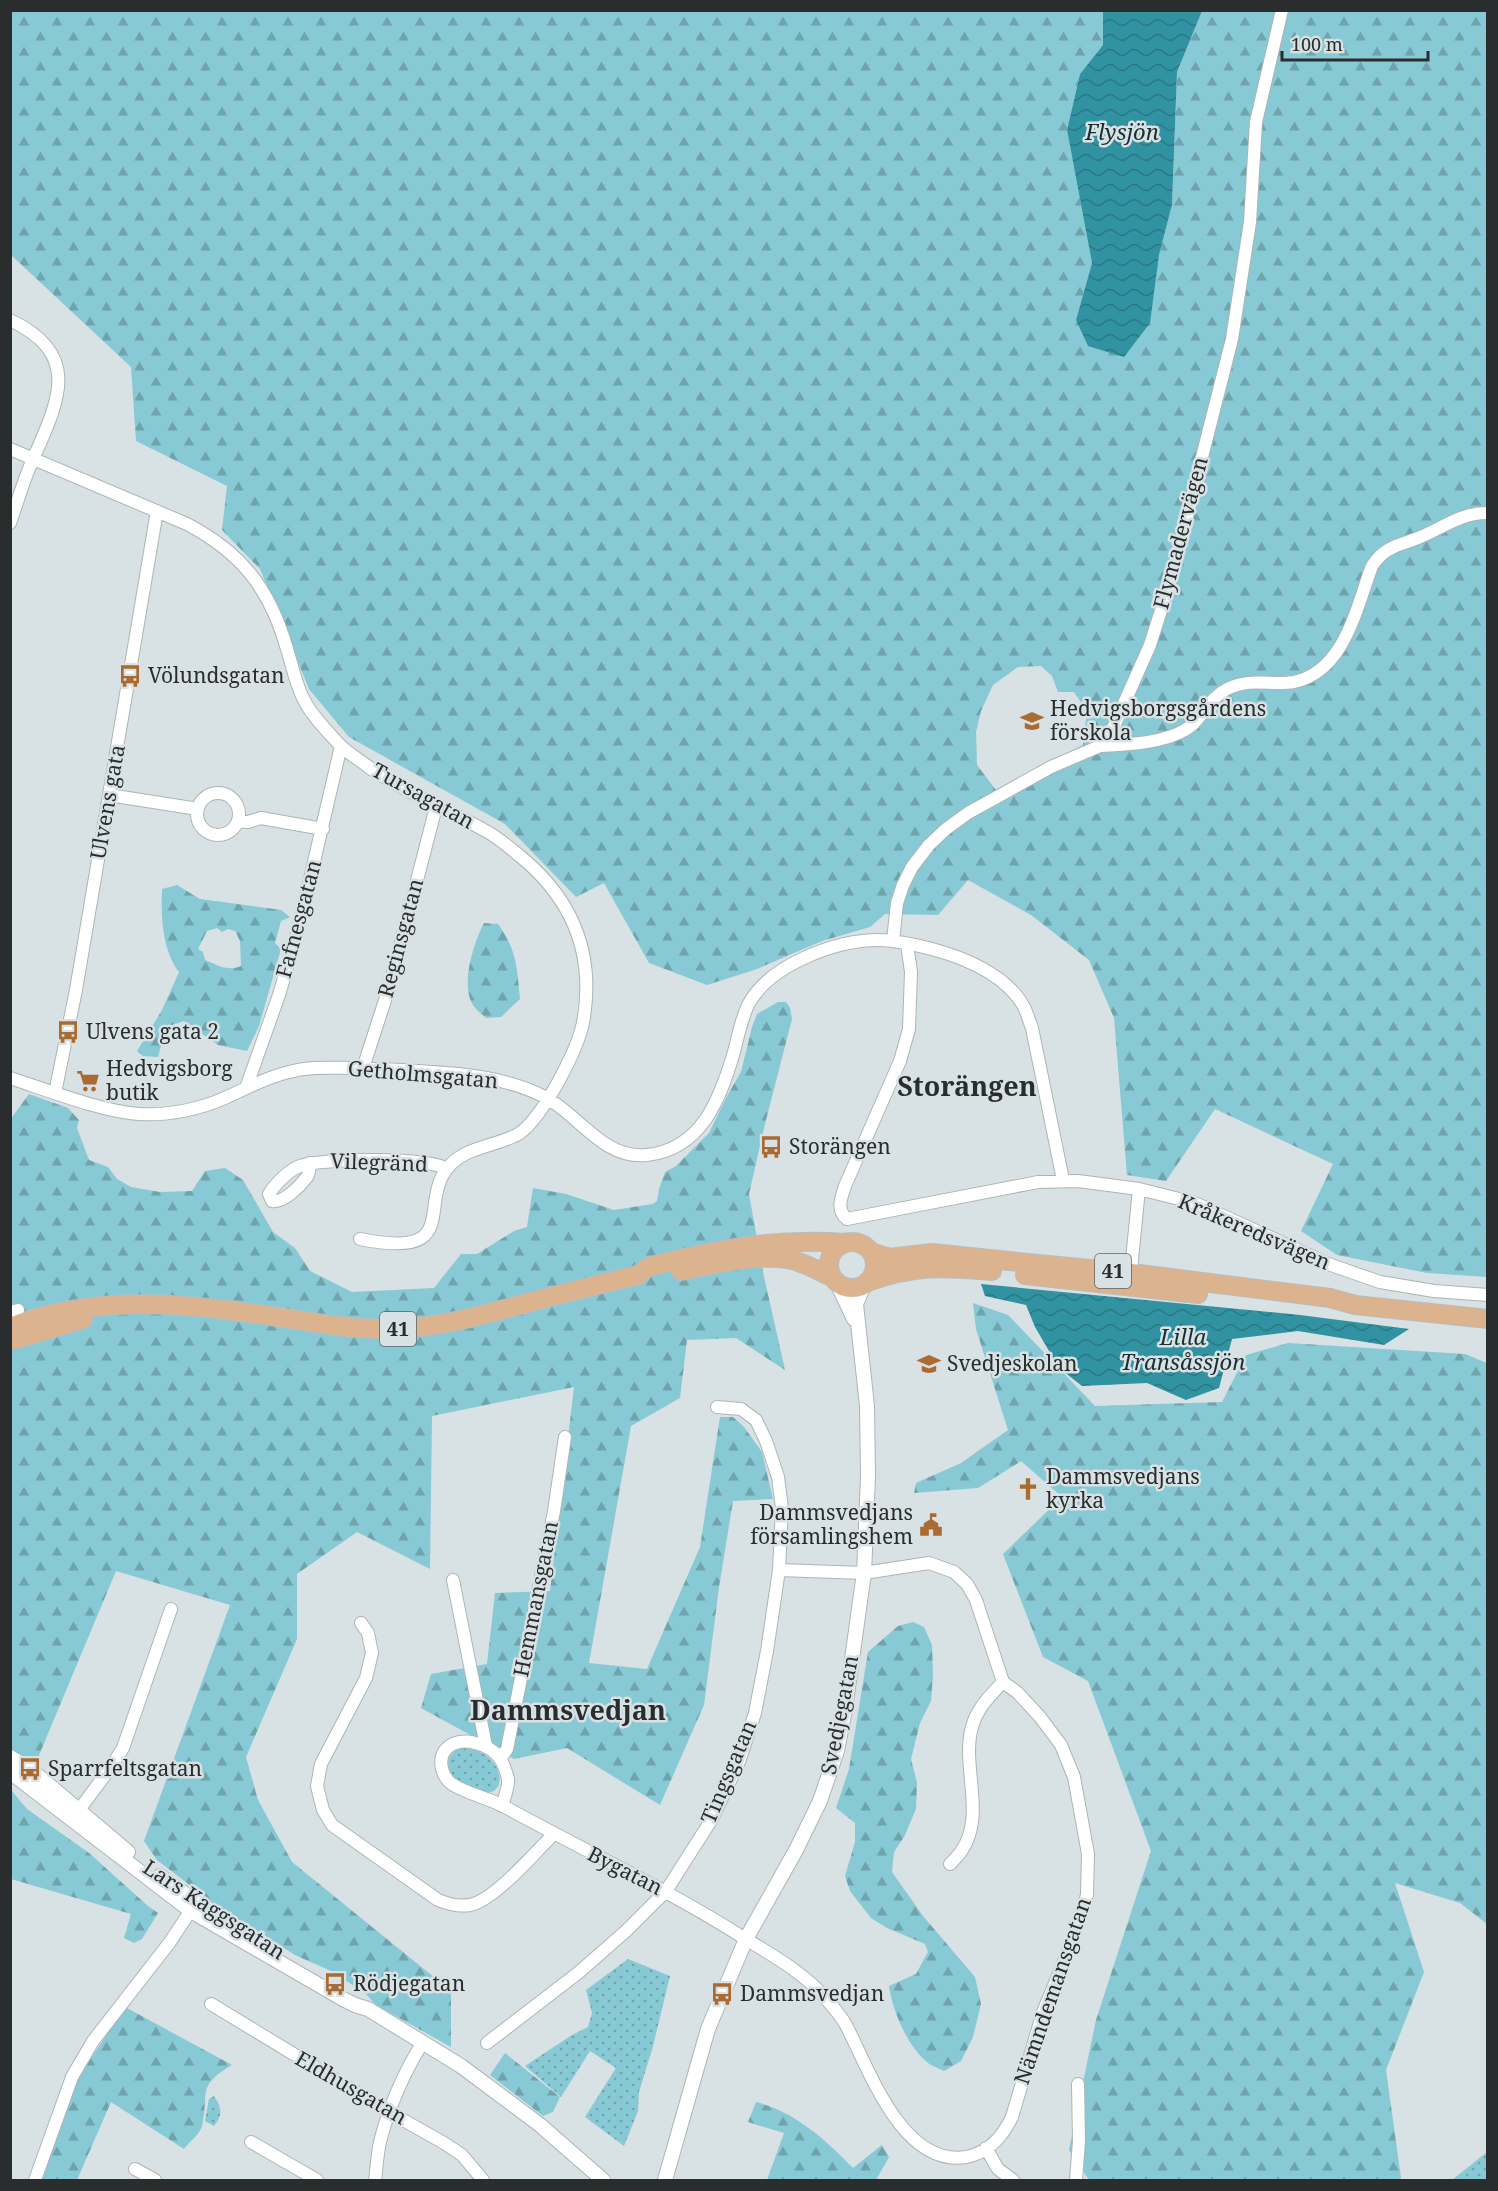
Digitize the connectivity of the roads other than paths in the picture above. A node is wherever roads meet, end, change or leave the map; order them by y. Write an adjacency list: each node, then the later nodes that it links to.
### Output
1 (1282, 10): 9 (street, Flymadervägen)
2 (10, 320): 4 (street)
3 (10, 450): 4 (street, Tursagatan)
4 (33, 458): 5 (street, Tursagatan); 7 (street)
5 (157, 511): 8 (street, Tursagatan); 10 (street, Ulvens gata)
6 (1488, 513): 9 (street)
7 (10, 523)
8 (341, 746): 11 (street, Tursagatan); 14 (street, Fafnesgatan)
9 (1100, 746): 15 (street)
10 (109, 795): 12 (street); 20 (street, Ulvens gata)
11 (436, 807): 17 (street, Reginsgatan); 21 (street, Tursagatan)
12 (198, 809): 13 (street); 13 (street)
13 (238, 821): 14 (street)
14 (322, 828): 19 (street, Fafnesgatan)
15 (893, 941): 16 (street, Getholmsgatan); 21 (street, Getholmsgatan)
16 (907, 944): 24 (street, Getholmsgatan); 24 (street, Kråkeredsvägen)
17 (363, 1068): 19 (street, Getholmsgatan); 21 (street, Getholmsgatan)
18 (10, 1078): 20 (street, Getholmsgatan)
19 (246, 1088): 20 (street, Getholmsgatan)
20 (54, 1093)
21 (547, 1098): 23 (street, Tursagatan)
22 (310, 1163): 23 (street, Vilegränd)
23 (447, 1169): 26 (street)
24 (1063, 1180): 25 (street, Kråkeredsvägen)
25 (1139, 1189): 31 (street); 33 (street, Kråkeredsvägen)
26 (360, 1239)
27 (846, 1243): 28 (main road, 41); 29 (main road, 41); 30 (main road)
28 (871, 1252): 31 (main road, 41); 32 (main road)
29 (638, 1275): 30 (main road, 41); 34 (main road, 41)
30 (834, 1280): 32 (main road, 41); 36 (street, Svedjegatan)
31 (1130, 1280): 32 (main road, 41); 35 (main road, 41)
32 (865, 1284): 36 (street, Svedjegatan)
33 (1488, 1295)
34 (153, 1306): 37 (main road, 41); 38 (main road, 41)
35 (1488, 1319)
36 (857, 1324): 42 (street, Svedjegatan)
37 (10, 1327)
38 (10, 1341)
39 (717, 1407): 41 (street, Tingsgatan)
40 (566, 1437): 49 (street, Hemmansgatan)
41 (779, 1570): 42 (street); 55 (street, Tingsgatan)
42 (864, 1573): 46 (street); 57 (street, Svedjegatan)
43 (453, 1580): 47 (street)
44 (171, 1609): 52 (street)
45 (361, 1623): 53 (street)
46 (1003, 1682): 54 (street); 64 (street, Nämndemansgatan)
47 (486, 1746): 49 (street); 51 (street, Bygatan)
48 (10, 1757): 52 (street, Lars Kaggsgatan)
49 (501, 1759): 51 (street)
50 (10, 1772): 52 (street, Lars Kaggsgatan)
51 (502, 1806): 53 (street, Bygatan)
52 (76, 1814): 56 (street, Lars Kaggsgatan)
53 (553, 1834): 55 (street, Bygatan)
54 (950, 1864)
55 (666, 1891): 57 (street, Bygatan); 60 (street, Tingsgatan)
56 (193, 1907): 59 (street, Lars Kaggsgatan); 66 (street)
57 (746, 1938): 64 (street, Nämndemansgatan); 72 (street, Svedjegatan)
58 (210, 2004): 62 (street, Eldhusgatan)
59 (423, 2042): 62 (street); 71 (street, Lars Kaggsgatan)
60 (487, 2043)
61 (1078, 2084): 74 (street)
62 (388, 2112): 69 (street); 70 (street, Eldhusgatan)
63 (251, 2142): 68 (street)
64 (986, 2148): 73 (street)
65 (135, 2169): 67 (street)
66 (35, 2181)
67 (155, 2181)
68 (316, 2181)
69 (375, 2181)
70 (483, 2181)
71 (603, 2181)
72 (665, 2181)
73 (1013, 2181)
74 (1076, 2181)

